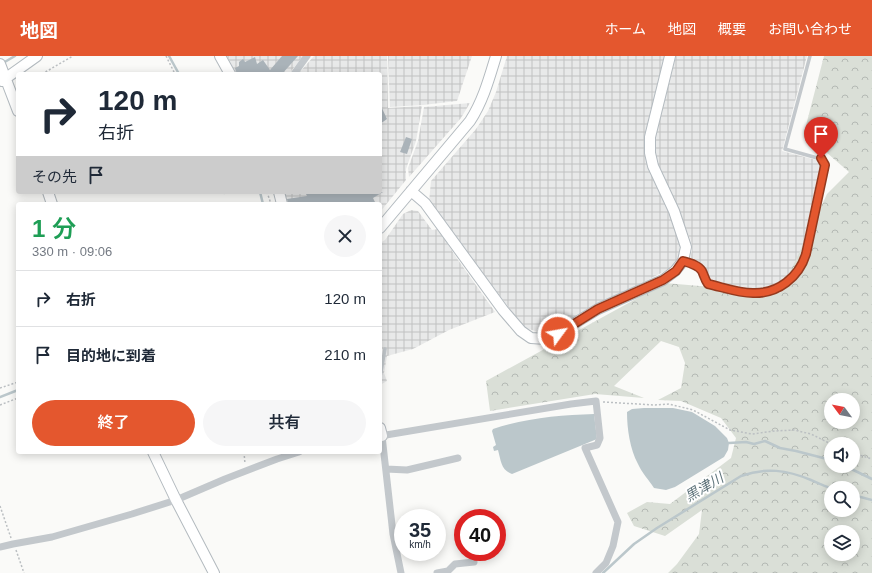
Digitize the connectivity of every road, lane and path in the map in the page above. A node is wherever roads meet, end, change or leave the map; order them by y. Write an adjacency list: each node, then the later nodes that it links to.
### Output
1 (37, 56): 14 (street)
2 (72, 56): 10 (path)
3 (166, 56): 11 (path)
4 (220, 56): 12 (street)
5 (307, 56): 13 (street)
6 (496, 56): 16 (street)
7 (670, 56): 18 (street)
8 (810, 56): 18 (lane)
9 (0, 64): 14 (street)
10 (45, 72)
11 (174, 72)
12 (229, 72)
13 (295, 72)
14 (3, 80): 15 (street)
15 (16, 107)
16 (411, 192): 17 (street); 18 (street)
17 (382, 226)
18 (683, 261)
19 (385, 349): 20 (lane)
20 (382, 366)
21 (16, 383): 22 (path)
22 (0, 388)
23 (16, 399): 25 (path)
24 (596, 401): 26 (street); 27 (path); 46 (street)
25 (0, 405)
26 (382, 434)
27 (824, 440)
28 (382, 441): 35 (street)
29 (154, 454): 37 (street)
30 (244, 454): 36 (path)
31 (292, 454): 36 (street)
32 (860, 455): 34 (path)
33 (458, 458): 35 (street)
34 (872, 459)
35 (386, 469): 44 (street)
36 (247, 471): 37 (street)
37 (176, 500): 39 (street); 43 (street)
38 (0, 506): 39 (path)
39 (13, 544): 40 (street); 42 (path)
40 (0, 547)
41 (474, 562): 45 (street)
42 (24, 573)
43 (214, 573)
44 (401, 573)
45 (437, 573)
46 (596, 573)

